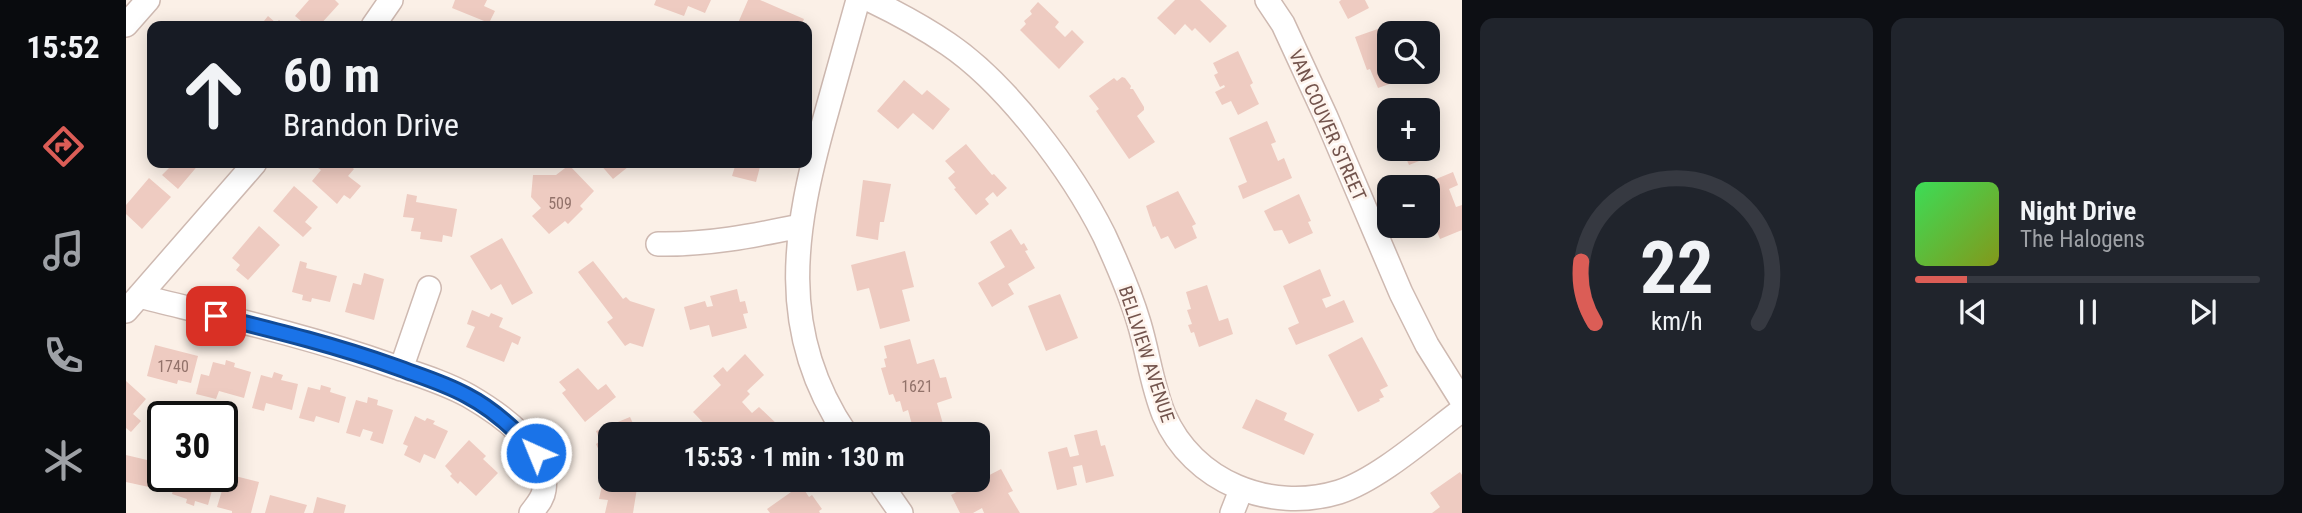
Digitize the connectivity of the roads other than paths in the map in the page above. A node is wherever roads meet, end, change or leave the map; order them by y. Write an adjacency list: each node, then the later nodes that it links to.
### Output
1 (148, 0): 7 (street)
2 (391, 0): 6 (street)
3 (858, 0): 8 (street)
4 (870, 0): 19 (street, BELLVIEW AVENUE)
5 (1267, 0): 16 (street, VAN COUVER STREET)
6 (376, 21)
7 (126, 25)
8 (812, 167)
9 (251, 168): 14 (street)
10 (812, 168): 11 (street)
11 (800, 226): 12 (street); 18 (street)
12 (658, 244)
13 (429, 288): 15 (street)
14 (132, 303): 15 (street)
15 (401, 369): 21 (street)
16 (1462, 401)
17 (1462, 410): 19 (street, BELLVIEW AVENUE)
18 (840, 422)
19 (1241, 490): 23 (street)
20 (886, 492): 22 (street)
21 (531, 513)
22 (901, 513)
23 (1232, 513)

